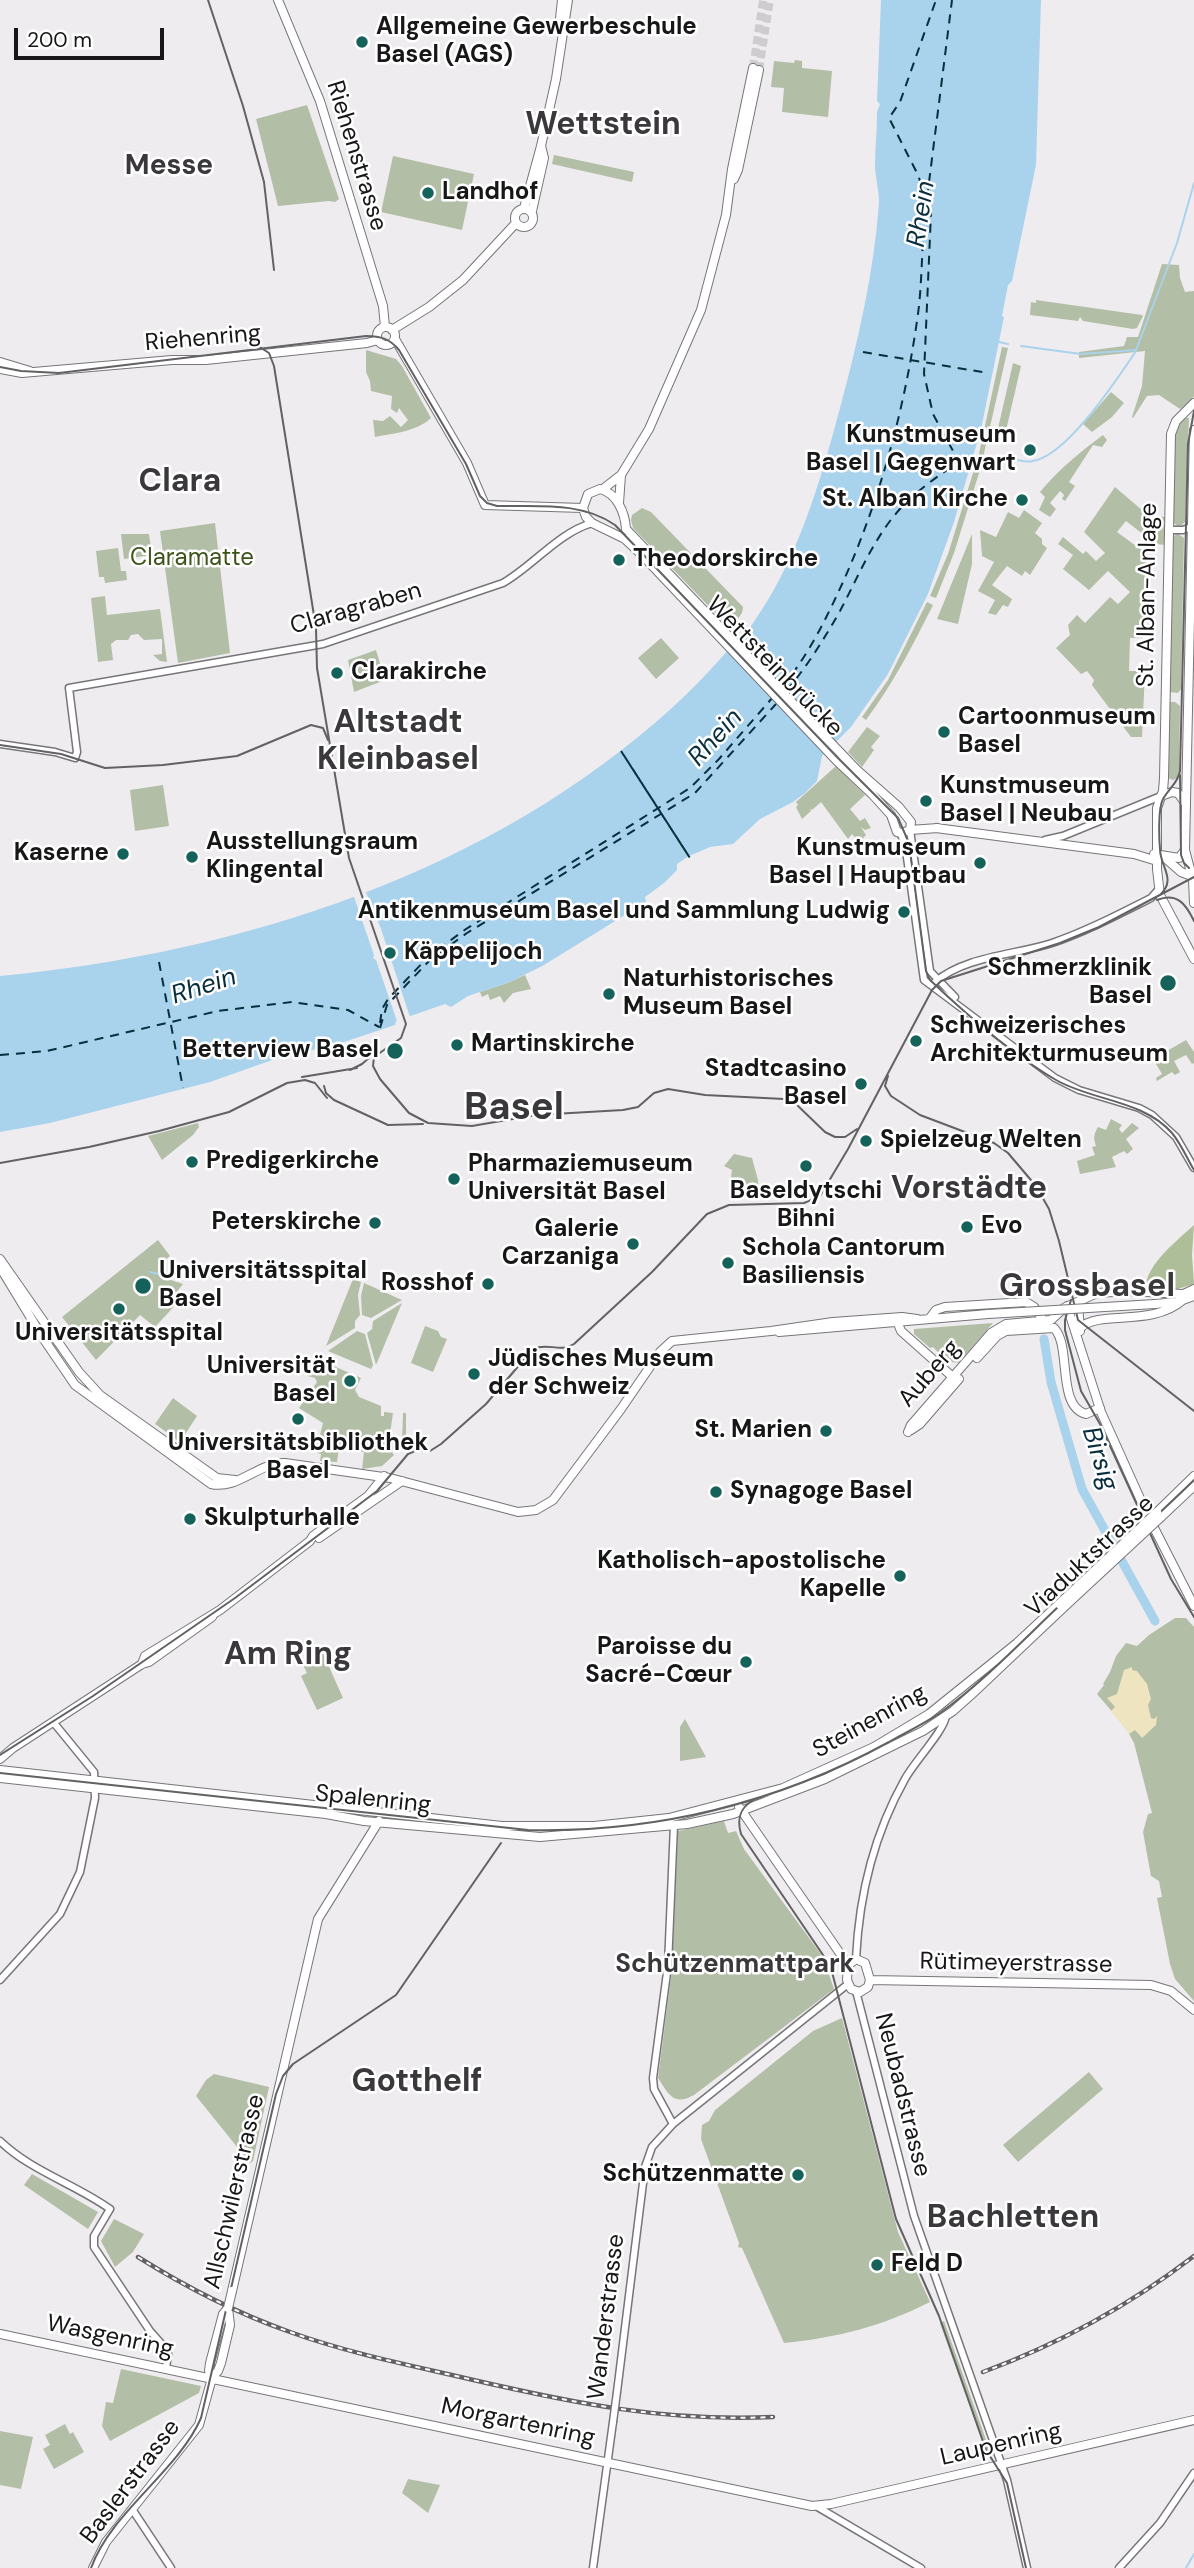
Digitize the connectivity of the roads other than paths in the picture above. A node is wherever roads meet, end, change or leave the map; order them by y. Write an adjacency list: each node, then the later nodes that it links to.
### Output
1 (278, 0): 8 (main road, Riehenstrasse)
2 (562, 0): 5 (main road)
3 (568, 0): 5 (main road)
4 (756, 69): 17 (main road)
5 (553, 89): 6 (main road)
6 (528, 210): 7 (main road); 7 (main road)
7 (516, 223): 8 (main road)
8 (389, 328): 9 (main road); 10 (main road)
9 (395, 339): 10 (main road, Riehenring); 11 (main road)
10 (381, 343): 11 (main road); 14 (main road, Riehenring)
11 (402, 351): 20 (main road)
12 (0, 362): 14 (main road, Riehenring)
13 (0, 369): 14 (main road, Riehenring)
14 (30, 371)
15 (1194, 403): 23 (main road, St. Alban-Anlage)
16 (1194, 430): 24 (main road, St. Alban-Anlage)
17 (621, 475): 18 (main road); 19 (main road)
18 (603, 489): 19 (main road); 20 (main road)
19 (619, 503): 22 (main road)
20 (583, 508): 21 (main road)
21 (592, 523): 25 (main road); 27 (street, Claragraben)
22 (626, 529): 25 (main road); 26 (main road)
23 (1169, 530): 24 (street); 29 (main road, St. Alban-Anlage)
24 (1190, 531): 30 (main road, St. Alban-Anlage)
25 (617, 534): 26 (main road)
26 (672, 582): 28 (main road, Wettsteinbrücke)
27 (0, 744)
28 (854, 772): 31 (main road); 32 (main road)
29 (1161, 796): 30 (main road); 33 (street); 38 (main road, St. Alban-Anlage)
30 (1186, 806): 37 (main road, St. Alban-Anlage)
31 (895, 821): 32 (main road); 34 (main road)
32 (909, 823): 34 (main road); 35 (main road); 44 (street)
33 (1073, 832): 35 (street); 36 (street)
34 (900, 833): 44 (street)
35 (1041, 841): 36 (main road)
36 (1076, 847): 38 (main road)
37 (1185, 850): 38 (main road); 39 (main road, St. Alban-Anlage)
38 (1159, 857): 40 (main road); 41 (main road, St. Alban-Anlage)
39 (1190, 863): 40 (main road, St. Alban-Anlage)
40 (1193, 877): 42 (main road, St. Alban-Anlage)
41 (1159, 889): 43 (main road, St. Alban-Anlage); 44 (street)
42 (1194, 903)
43 (1194, 959)
44 (932, 981): 45 (street)
45 (1194, 1168)
46 (0, 1259): 65 (main road)
47 (0, 1267): 65 (main road)
48 (1194, 1289): 50 (main road)
49 (1194, 1296): 50 (main road)
50 (1183, 1297): 51 (main road, Auberg); 53 (main road, bridge); 57 (main road)
51 (1078, 1303): 52 (main road, Auberg); 57 (main road)
52 (1067, 1307): 56 (main road, Auberg); 57 (main road)
53 (930, 1318): 55 (main road); 56 (main road)
54 (900, 1320): 55 (main road); 58 (main road); 64 (main road)
55 (915, 1320): 58 (main road)
56 (1044, 1321): 59 (main road, Auberg)
57 (1077, 1324): 60 (main road)
58 (910, 1338): 59 (main road)
59 (955, 1379): 59 (main road, Auberg); 60 (main road, Auberg)
60 (1100, 1408): 71 (main road)
61 (365, 1473): 63 (main road); 65 (main road); 67 (main road)
62 (1194, 1476): 69 (main road, Viaduktstrasse)
63 (387, 1477): 64 (main road); 67 (main road); 68 (main road)
64 (402, 1480): 68 (main road)
65 (225, 1482)
66 (1194, 1486): 69 (main road, Viaduktstrasse)
67 (374, 1490): 70 (main road)
68 (386, 1492): 70 (main road)
69 (1159, 1514): 72 (main road, Viaduktstrasse, bridge)
70 (310, 1541): 74 (main road)
71 (1194, 1606)
72 (1011, 1653): 73 (main road, Steinenring); 82 (main road, Steinenring)
73 (946, 1716): 75 (main road, Steinenring); 76 (street)
74 (54, 1723): 77 (main road); 81 (street)
75 (935, 1723): 76 (street); 82 (main road, Steinenring)
76 (930, 1743): 86 (street)
77 (13, 1748): 78 (main road); 79 (main road)
78 (0, 1752)
79 (0, 1759)
80 (1, 1771): 81 (main road, Spalenring)
81 (95, 1785): 83 (main road, Spalenring); 84 (main road, Spalenring); 87 (street)
82 (738, 1805): 83 (main road, Spalenring); 85 (main road, Spalenring); 86 (main road)
83 (384, 1812): 84 (main road, Allschwilerstrasse)
84 (378, 1821): 85 (main road, Spalenring); 96 (main road, Allschwilerstrasse, bridge)
85 (674, 1825): 92 (street)
86 (852, 1962): 88 (main road); 89 (main road)
87 (0, 1980)
88 (870, 1980): 90 (main road); 91 (main road, Rütimeyerstrasse)
89 (848, 1984): 90 (main road); 92 (street)
90 (856, 1992): 99 (street, Neubadstrasse)
91 (1194, 2010)
92 (673, 2124): 98 (street, Wanderstrasse, bridge)
93 (0, 2141): 95 (street)
94 (0, 2334): 95 (main road, Wasgenring)
95 (166, 2368): 96 (main road, Wasgenring)
96 (212, 2378): 98 (main road, Morgartenring); 102 (main road, Baslerstrasse)
97 (1194, 2420): 99 (main road, Laupenring)
98 (607, 2462): 101 (main road, Morgartenring); 105 (street, Wanderstrasse)
99 (1002, 2465): 101 (main road, Laupenring); 107 (street, Neubadstrasse)
100 (1194, 2473): 108 (street)
101 (816, 2506): 106 (street)
102 (132, 2509): 103 (main road, Baslerstrasse); 104 (street)
103 (93, 2568)
104 (171, 2568)
105 (593, 2568)
106 (921, 2568)
107 (1027, 2568)
108 (1119, 2568)

